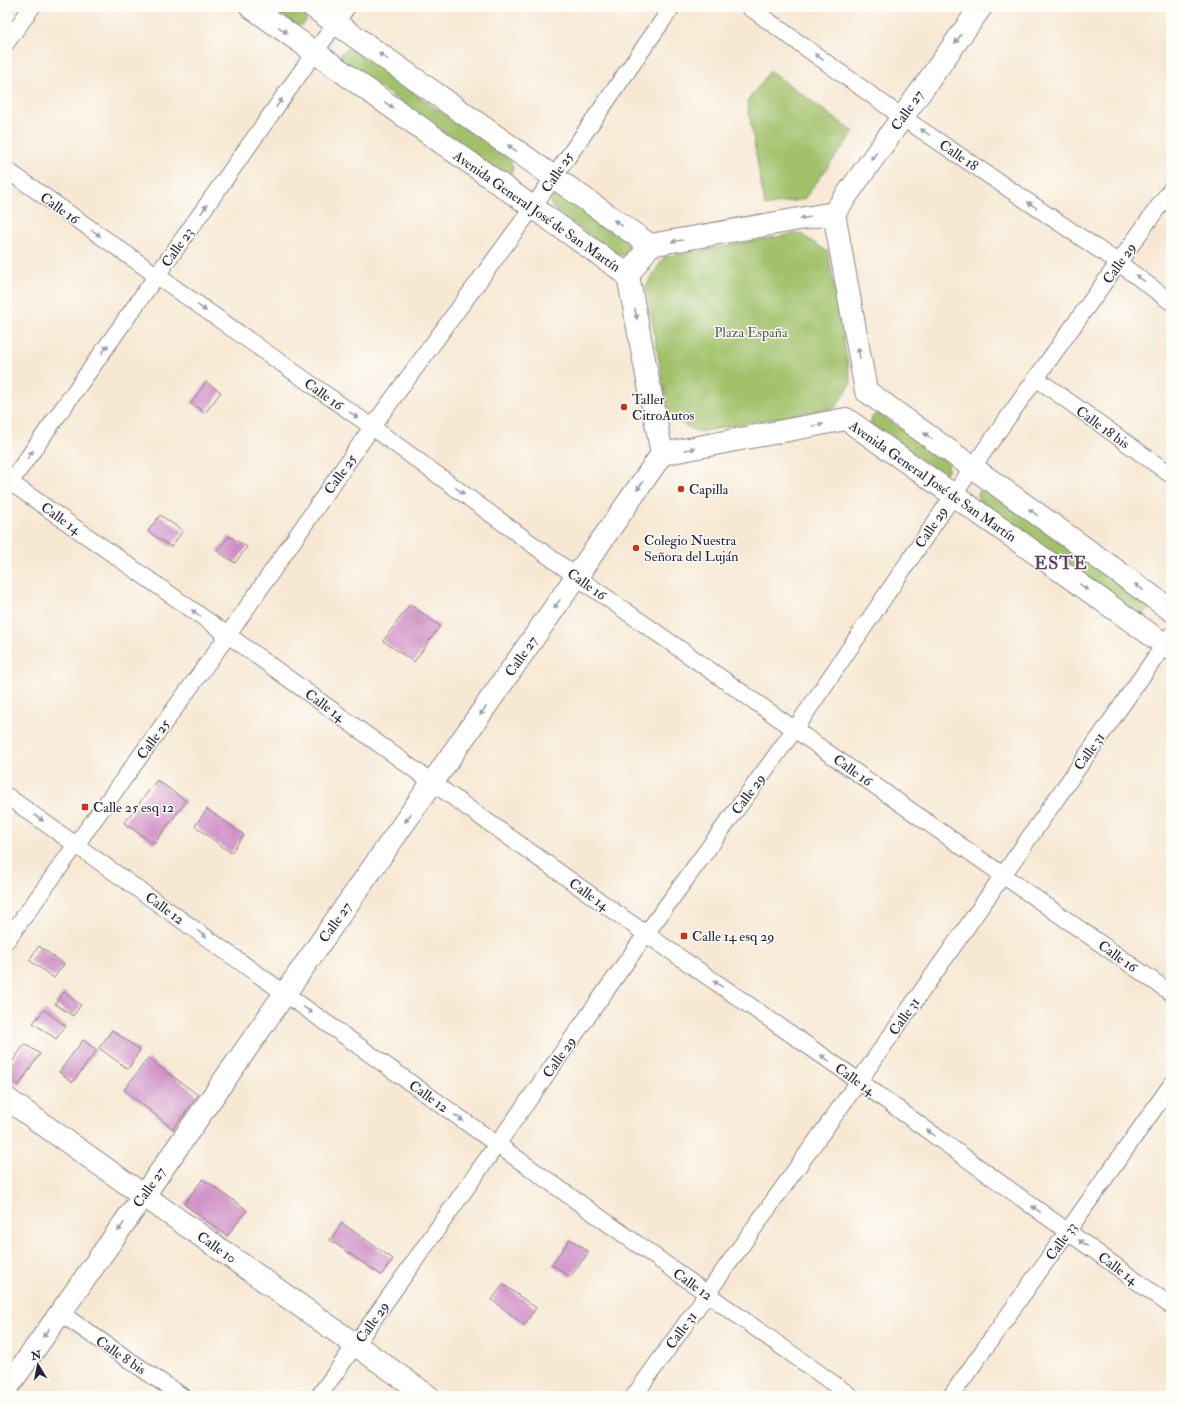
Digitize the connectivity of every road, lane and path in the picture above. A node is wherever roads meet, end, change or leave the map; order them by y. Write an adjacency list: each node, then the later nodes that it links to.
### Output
1 (32, 7): 8 (street)
2 (251, 7): 9 (main road, Avenida General José de San Martín, one-way to 9)
3 (313, 7): 7 (main road)
4 (672, 7): 12 (street, Calle 25)
5 (749, 7): 10 (street, Calle 18, one-way to 5)
6 (980, 7): 10 (main road, Calle 27, one-way to 10)
7 (341, 15): 9 (street, Calle 23); 12 (main road, one-way to 7)
8 (7, 42)
9 (315, 52): 14 (main road, Avenida General José de San Martín, one-way to 14); 19 (street, Calle 23, one-way to 9)
10 (902, 117): 15 (main road, Calle 27, one-way to 15); 17 (street, Calle 18, one-way to 10)
11 (7, 170): 19 (street, Calle 16, one-way to 19)
12 (553, 177): 14 (street, Calle 25); 16 (main road, one-way to 12)
13 (1171, 189): 17 (street, Calle 29)
14 (533, 207): 18 (main road, Avenida General José de San Martín); 24 (street, Calle 25)
15 (834, 213): 16 (main road, one-way to 16); 22 (main road, one-way to 15)
16 (650, 245): 18 (main road)
17 (1119, 263): 20 (street, Calle 18, one-way to 17); 21 (street, Calle 29)
18 (628, 275): 25 (main road, Avenida General José de San Martín, one-way to 25)
19 (156, 276): 24 (street, Calle 16, one-way to 24); 28 (street, Calle 23, one-way to 19)
20 (1171, 302)
21 (1036, 378): 26 (street, Calle 29); 27 (street, Calle 18 bis)
22 (866, 391): 23 (main road); 26 (main road, one-way to 22)
23 (846, 419): 25 (main road, Avenida General José de San Martín, one-way to 23); 29 (main road, Avenida General José de San Martín)
24 (372, 428): 30 (street, Calle 16, one-way to 30); 32 (street, Calle 25)
25 (662, 454): 30 (main road, Calle 27, one-way to 30)
26 (972, 468): 29 (street, Calle 29); 31 (main road, one-way to 26)
27 (1171, 475)
28 (8, 483): 32 (street, Calle 14, one-way to 28)
29 (953, 494): 33 (main road, Avenida General José de San Martín, one-way to 33); 34 (street, Calle 29)
30 (577, 576): 34 (street, Calle 16); 35 (main road, Calle 27, one-way to 35)
31 (1171, 610)
32 (228, 635): 35 (street, Calle 14); 37 (street, Calle 25)
33 (1169, 643): 38 (street, Calle 31)
34 (795, 729): 38 (street, Calle 16); 39 (street, Calle 29)
35 (433, 783): 39 (street, Calle 14); 42 (main road, Calle 27, one-way to 42)
36 (7, 796): 37 (street, Calle 12, one-way to 37)
37 (77, 845): 40 (street, Calle 25); 42 (street, Calle 12, one-way to 42)
38 (1002, 875): 41 (street, Calle 16); 43 (street, Calle 31)
39 (646, 934): 43 (street, Calle 14, one-way to 39); 46 (street, Calle 29)
40 (7, 940)
41 (1171, 993)
42 (285, 994): 46 (street, Calle 12, one-way to 46); 47 (main road, Calle 27)
43 (859, 1081): 48 (street, Calle 14, one-way to 43); 49 (street, Calle 31)
44 (1171, 1085): 48 (street, Calle 33)
45 (7, 1098): 47 (main road, Calle 10)
46 (497, 1144): 49 (street, Calle 12); 52 (street, Calle 29)
47 (144, 1195): 51 (main road, Calle 27, one-way to 51); 52 (main road, Calle 10)
48 (1068, 1232): 50 (street, Calle 14, one-way to 48); 59 (street, Calle 33)
49 (707, 1294): 57 (street, Calle 31); 58 (street, Calle 12)
50 (1171, 1306)
51 (60, 1313): 53 (main road, Calle 27, one-way to 53); 54 (street, Calle 8 bis)
52 (356, 1345): 55 (street, Calle 29); 56 (main road, Calle 10)
53 (7, 1388)
54 (182, 1396)
55 (320, 1396)
56 (428, 1396)
57 (634, 1396)
58 (851, 1396)
59 (951, 1396)

